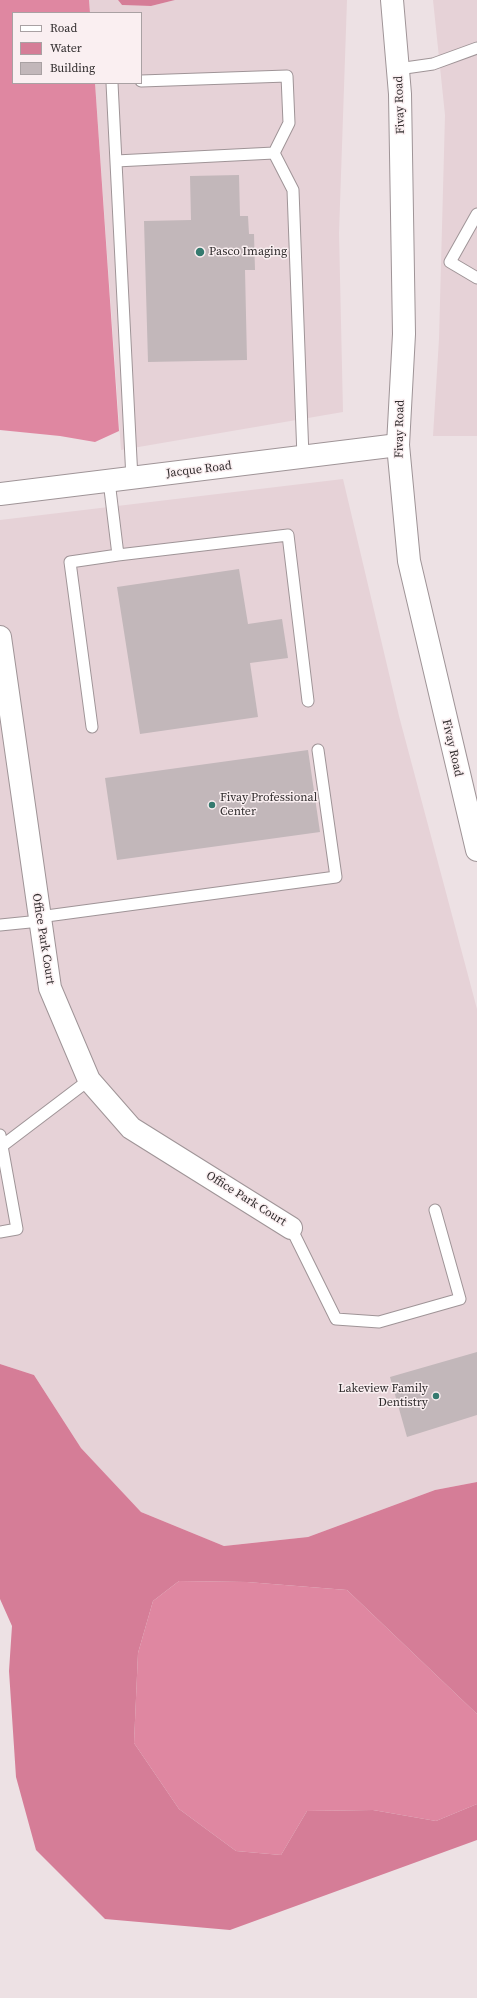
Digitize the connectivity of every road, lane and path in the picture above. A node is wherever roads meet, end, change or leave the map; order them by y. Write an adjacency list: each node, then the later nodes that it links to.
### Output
1 (392, 0): 3 (street, Fivay Road)
2 (477, 48): 3 (lane)
3 (398, 69): 10 (street, Fivay Road)
4 (142, 81): 6 (lane)
5 (112, 84): 7 (lane)
6 (274, 153): 7 (lane); 11 (lane)
7 (116, 161): 12 (lane)
8 (477, 214): 9 (lane)
9 (477, 278)
10 (398, 445): 11 (street, Jacque Road); 21 (street, Fivay Road)
11 (303, 457): 12 (street, Jacque Road)
12 (132, 479): 13 (street, Jacque Road)
13 (109, 481): 14 (street, Jacque Road); 15 (lane)
14 (0, 494)
15 (118, 555): 17 (lane); 18 (lane)
16 (0, 637): 19 (street, Office Park Court)
17 (308, 701)
18 (92, 727)
19 (6, 729): 22 (street, Office Park Court)
20 (318, 750): 22 (lane)
21 (477, 850)
22 (39, 919): 23 (lane); 24 (street, Office Park Court)
23 (0, 925)
24 (88, 1080): 25 (lane); 27 (street, Office Park Court)
25 (1, 1141): 28 (lane)
26 (435, 1210): 27 (lane)
27 (292, 1228)
28 (0, 1232)

